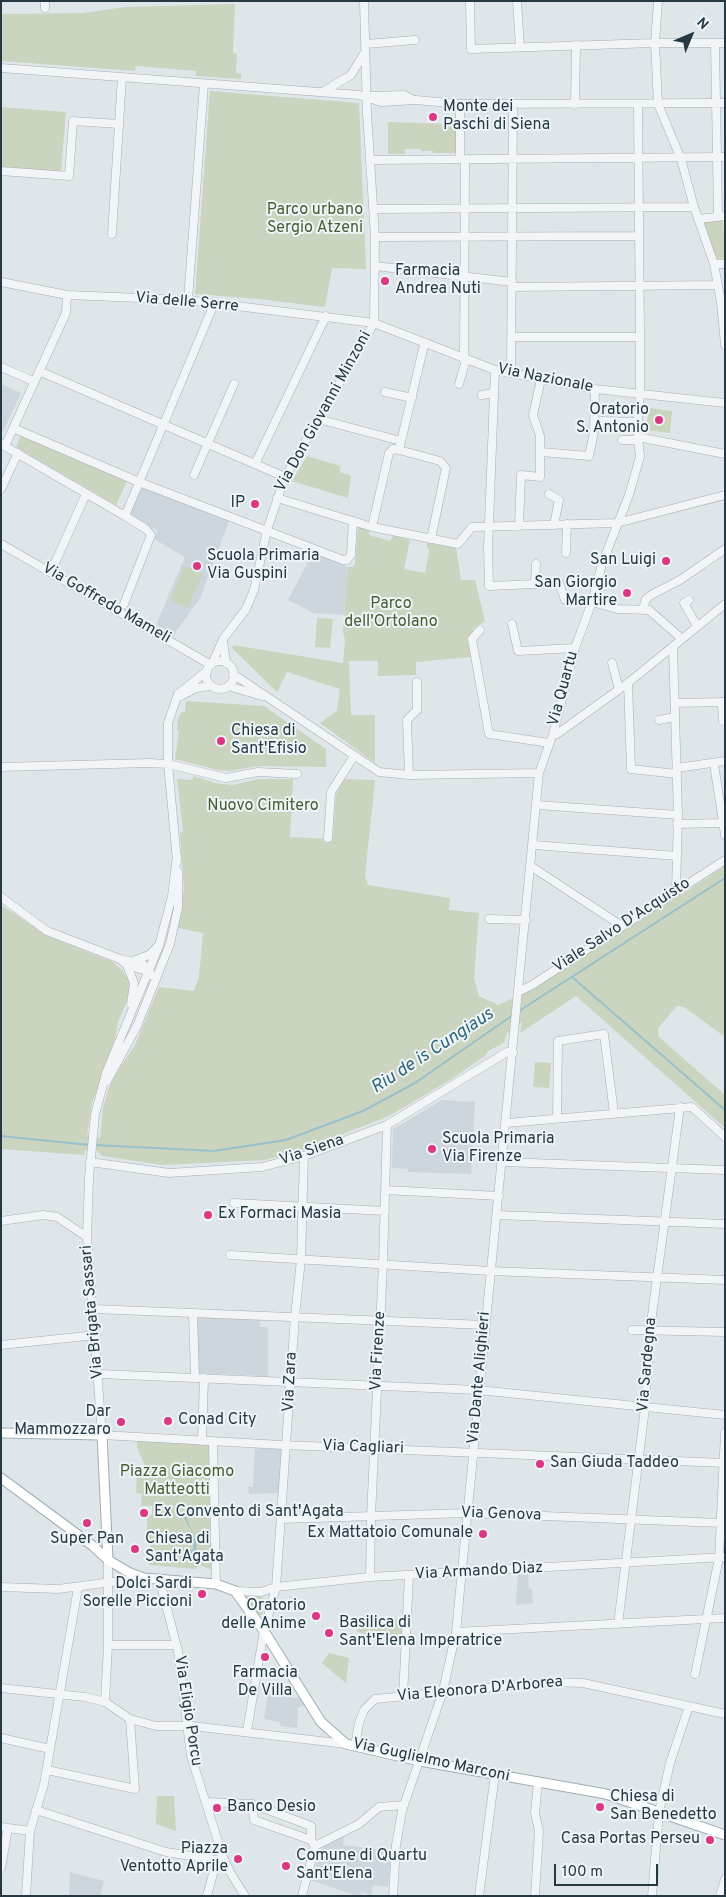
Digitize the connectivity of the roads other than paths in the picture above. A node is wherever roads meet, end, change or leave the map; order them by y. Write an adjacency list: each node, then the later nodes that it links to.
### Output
1 (364, 1): 11 (street)
2 (470, 1): 10 (street)
3 (517, 1): 10 (street)
4 (658, 1): 6 (street)
5 (415, 40): 11 (street)
6 (655, 42): 7 (street); 9 (street); 19 (street)
7 (715, 43): 8 (street); 20 (street)
8 (725, 43)
9 (576, 45): 10 (street); 22 (street)
10 (520, 47)
11 (366, 50): 15 (street); 16 (street)
12 (1, 68): 13 (street)
13 (122, 77): 14 (street); 24 (street)
14 (204, 84): 15 (street); 53 (street)
15 (324, 91): 16 (street)
16 (367, 97): 17 (street); 29 (street)
17 (460, 104): 18 (street); 26 (street)
18 (513, 104): 22 (street); 30 (street)
19 (658, 104): 20 (street); 23 (street); 28 (street)
20 (716, 104): 21 (street); 25 (street)
21 (725, 104)
22 (575, 105): 23 (street)
23 (638, 105): 27 (street, Via Quartu)
24 (119, 124): 31 (street); 39 (street)
25 (721, 157): 28 (street); 37 (street)
26 (463, 159): 29 (street); 30 (street); 35 (street)
27 (639, 159): 28 (street); 30 (street); 32 (street, Via Quartu)
28 (681, 159): 33 (street)
29 (371, 160): 34 (street)
30 (511, 160): 36 (street)
31 (1, 171)
32 (639, 207): 33 (street); 36 (street); 40 (street, Via Quartu)
33 (694, 208): 38 (street)
34 (374, 209): 35 (street); 41 (street)
35 (465, 209): 36 (street); 42 (street)
36 (511, 209): 43 (street)
37 (721, 216): 38 (street)
38 (698, 219): 44 (street)
39 (112, 234)
40 (639, 236): 43 (street); 51 (street, Via Quartu)
41 (375, 237): 42 (street); 46 (street)
42 (465, 237): 43 (street); 47 (street)
43 (512, 237): 49 (street)
44 (714, 264): 45 (street); 50 (street)
45 (725, 264)
46 (375, 266): 47 (street); 57 (street)
47 (465, 276): 49 (street); 62 (street)
48 (1, 282): 52 (street, Via delle Serre)
49 (512, 284): 51 (street); 58 (street)
50 (718, 285): 51 (street); 54 (street)
51 (640, 286): 59 (street, Via Quartu)
52 (67, 295): 53 (street, Via delle Serre); 65 (street)
53 (188, 300): 55 (street, Via delle Serre)
54 (723, 302): 61 (street)
55 (214, 304): 56 (street, Via delle Serre); 81 (street)
56 (326, 316): 57 (street, Via delle Serre); 92 (street)
57 (374, 323): 60 (street, Via Nazionale); 78 (street, Via Don Giovanni Minzoni)
58 (512, 337): 59 (street); 66 (street)
59 (640, 337): 75 (street, Via Quartu)
60 (424, 345): 62 (street, Via Nazionale); 76 (street)
61 (725, 345)
62 (464, 360): 64 (street, Via Nazionale); 70 (street)
63 (1, 367): 68 (street)
64 (495, 370): 66 (street, Via Nazionale); 73 (street)
65 (39, 371): 68 (street); 81 (street)
66 (511, 373): 67 (street, Via Nazionale)
67 (541, 379): 71 (street, Via Nazionale); 89 (street)
68 (33, 381): 82 (street)
69 (234, 384): 86 (street)
70 (459, 384)
71 (595, 389): 75 (street, Via Nazionale); 89 (street)
72 (385, 392): 76 (street)
73 (494, 393): 74 (street); 108 (street)
74 (482, 395)
75 (640, 395): 77 (street, Via Nazionale); 80 (street, Via Quartu)
76 (412, 398): 85 (street)
77 (725, 404)
78 (318, 419): 85 (street); 94 (street, Via Don Giovanni Minzoni)
79 (602, 421): 80 (street)
80 (638, 422): 83 (street, Via Quartu)
81 (163, 425): 86 (street); 95 (street)
82 (13, 428): 87 (street); 95 (street)
83 (638, 439): 84 (street); 91 (street); 103 (street, Via Quartu)
84 (622, 440)
85 (401, 442): 88 (street)
86 (208, 444): 92 (street); 93 (street)
87 (3, 445): 90 (street)
88 (395, 450): 107 (street); 110 (street)
89 (541, 452): 106 (street)
90 (18, 453): 96 (street); 97 (street)
91 (725, 454)
92 (256, 464): 94 (street)
93 (194, 475)
94 (285, 476): 100 (street, Via Don Giovanni Minzoni)
95 (139, 482): 101 (street); 109 (street)
96 (1, 489)
97 (86, 494): 101 (street); 115 (street)
98 (549, 494): 105 (street)
99 (725, 495): 103 (street)
100 (277, 498): 102 (street); 109 (street, Via Don Giovanni Minzoni)
101 (124, 516): 119 (street)
102 (353, 521): 107 (street); 109 (street)
103 (617, 523): 104 (street); 118 (street, Via Quartu)
104 (567, 524): 105 (street); 113 (street)
105 (554, 525): 106 (street)
106 (519, 526): 108 (street)
107 (372, 527): 110 (street)
108 (490, 527): 110 (street); 116 (street)
109 (267, 530): 126 (street, Via Don Giovanni Minzoni)
110 (431, 539)
111 (1, 544): 131 (street, Via Goffredo Mameli)
112 (725, 549): 121 (street)
113 (566, 553)
114 (536, 564): 116 (street)
115 (54, 566)
116 (535, 583): 118 (street)
117 (689, 600): 123 (street)
118 (592, 602): 121 (street); 127 (street, Via Quartu)
119 (124, 604)
120 (725, 604): 123 (street)
121 (642, 609): 125 (street)
122 (512, 624): 127 (street)
123 (697, 626): 125 (street)
124 (480, 630): 146 (street)
125 (681, 638): 128 (street)
126 (223, 640): 130 (street); 131 (street, Via Don Giovanni Minzoni)
127 (575, 648): 145 (street, Via Quartu)
128 (673, 648): 134 (street); 141 (street)
129 (612, 662): 137 (street)
130 (226, 664): 131 (street); 132 (street)
131 (210, 667): 135 (street); 139 (street, Via Don Giovanni Minzoni)
132 (233, 674): 136 (street); 138 (street)
133 (418, 682): 155 (street)
134 (628, 683): 137 (street); 152 (street)
135 (211, 686): 136 (street); 139 (street)
136 (228, 686): 138 (street)
137 (620, 689): 145 (street)
138 (265, 696): 147 (street)
139 (176, 701): 149 (street, Via Don Giovanni Minzoni)
140 (723, 702): 141 (street); 144 (street)
141 (675, 703): 142 (street)
142 (675, 717): 143 (street); 152 (street)
143 (660, 720)
144 (723, 721)
145 (553, 734): 146 (street, Via Quartu)
146 (549, 743): 153 (street, Via Quartu)
147 (354, 756): 155 (street); 160 (street)
148 (725, 761): 150 (street)
149 (168, 764): 151 (street); 154 (street); 166 (street, Via Don Giovanni Minzoni)
150 (714, 764): 152 (street); 158 (street)
151 (1, 767)
152 (677, 771): 157 (street)
153 (539, 773): 155 (street); 156 (street, Via Quartu)
154 (297, 774)
155 (409, 775)
156 (537, 805): 157 (street); 161 (street, Via Quartu)
157 (677, 820): 158 (street); 162 (street)
158 (722, 824): 159 (street)
159 (725, 836)
160 (328, 838)
161 (533, 845): 162 (street); 164 (street, Via Quartu)
162 (677, 856): 165 (street)
163 (725, 860): 165 (street, Viale Salvo D'Acquisto)
164 (532, 867): 169 (street, Via Quartu); 170 (street)
165 (676, 890): 170 (street, Viale Salvo D'Acquisto)
166 (175, 896): 171 (street, Via Brigata Sassari); 172 (street, Via Brigata Sassari)
167 (1, 897): 173 (street)
168 (489, 919): 169 (street)
169 (526, 920): 175 (street, Via Quartu)
170 (622, 926): 175 (street, Viale Salvo D'Acquisto)
171 (174, 927): 174 (street); 177 (street, Via Brigata Sassari)
172 (159, 946): 173 (street); 174 (street, Via Brigata Sassari)
173 (130, 963): 174 (street); 176 (street)
174 (150, 972): 176 (street, Via Brigata Sassari); 177 (street)
175 (518, 995): 178 (street, Via Dante Alighieri)
176 (130, 1018): 179 (street, Via Brigata Sassari)
177 (138, 1022): 179 (street, Via Brigata Sassari)
178 (513, 1053): 183 (street, Via Dante Alighieri); 184 (street, Via Siena)
179 (101, 1092): 187 (street, Via Brigata Sassari)
180 (680, 1107): 181 (street); 185 (street); 189 (street, Via Sardegna)
181 (614, 1113): 182 (street); 182 (street)
182 (557, 1118): 183 (street)
183 (507, 1123): 188 (street, Via Dante Alighieri)
184 (387, 1125): 186 (street, Via Siena); 191 (street, Via Firenze)
185 (725, 1137)
186 (304, 1156): 187 (street, Via Siena); 194 (street, Via Zara)
187 (90, 1162): 200 (street, Via Brigata Sassari)
188 (503, 1162): 189 (street); 192 (street, Via Dante Alighieri)
189 (670, 1169): 190 (street); 198 (street, Via Sardegna)
190 (725, 1170)
191 (384, 1190): 192 (street); 195 (street, Via Firenze)
192 (499, 1196): 196 (street, Via Dante Alighieri)
193 (234, 1203): 194 (street)
194 (303, 1207): 195 (street); 202 (street, Via Zara)
195 (385, 1211): 203 (street, Via Firenze)
196 (497, 1215): 198 (street); 204 (street, Via Dante Alighieri)
197 (1, 1221): 200 (street)
198 (664, 1221): 199 (street); 205 (street, Via Sardegna)
199 (725, 1224)
200 (87, 1236): 207 (street, Via Brigata Sassari)
201 (230, 1255): 202 (street)
202 (301, 1260): 203 (street); 209 (street, Via Zara)
203 (383, 1264): 204 (street); 210 (street, Via Firenze)
204 (490, 1271): 205 (street); 211 (street, Via Dante Alighieri)
205 (657, 1278): 206 (street); 213 (street, Via Sardegna)
206 (725, 1280)
207 (94, 1309): 208 (street); 215 (street, Via Brigata Sassari)
208 (193, 1314): 209 (street); 218 (street)
209 (295, 1316): 210 (street); 220 (street, Via Zara)
210 (380, 1320): 211 (street); 221 (street, Via Firenze)
211 (485, 1325): 222 (street, Via Dante Alighieri)
212 (632, 1330): 213 (street)
213 (650, 1330): 214 (street); 223 (street, Via Sardegna)
214 (725, 1332)
215 (96, 1335): 216 (street); 217 (street, Via Brigata Sassari)
216 (1, 1345)
217 (99, 1374): 218 (street); 227 (street, Via Brigata Sassari)
218 (194, 1377): 219 (street)
219 (204, 1378): 220 (street); 228 (street)
220 (292, 1383): 221 (street); 230 (street, Via Zara)
221 (377, 1386): 222 (street); 231 (street, Via Firenze)
222 (478, 1390): 223 (street); 232 (street, Via Dante Alighieri)
223 (645, 1408): 224 (street); 233 (street, Via Sardegna)
224 (725, 1415)
225 (1, 1432): 227 (main road, Via Cagliari)
226 (725, 1433): 234 (street)
227 (102, 1435): 228 (street, Via Cagliari); 241 (main road, Via Brigata Sassari)
228 (202, 1441): 229 (street, Via Cagliari)
229 (213, 1442): 230 (street, Via Cagliari); 252 (street)
230 (287, 1445): 231 (street, Via Cagliari); 238 (street, Via Zara)
231 (374, 1447): 232 (street, Via Cagliari); 237 (street, Via Firenze)
232 (473, 1453): 233 (street, Via Cagliari); 236 (street, Via Dante Alighieri)
233 (639, 1459): 234 (street, Via Cagliari); 239 (street, Via Sardegna)
234 (724, 1463): 240 (street)
235 (1, 1478): 242 (main road)
236 (467, 1513): 237 (street, Via Genova); 239 (street, Via Genova); 246 (street, Via Dante Alighieri)
237 (371, 1516): 238 (street, Via Genova); 248 (street, Via Firenze)
238 (281, 1519): 254 (street, Via Zara)
239 (632, 1520): 240 (street, Via Genova); 245 (street, Via Sardegna)
240 (721, 1523): 243 (street)
241 (107, 1533): 242 (main road); 244 (main road, Via Brigata Sassari)
242 (88, 1543): 244 (main road)
243 (722, 1557): 245 (street, Via Armando Diaz); 260 (street)
244 (108, 1560): 249 (main road); 251 (street)
245 (626, 1563): 246 (street, Via Armando Diaz); 261 (street, Via Sardegna)
246 (462, 1574): 247 (street, Via Armando Diaz); 263 (street, Via Dante Alighieri)
247 (409, 1576): 248 (street, Via Armando Diaz); 270 (street)
248 (370, 1577): 254 (street, Via Armando Diaz)
249 (144, 1578): 250 (main road); 251 (street)
250 (159, 1578): 252 (main road); 265 (street, Via Eligio Porcu)
251 (108, 1584): 255 (street); 264 (street)
252 (216, 1584): 256 (main road)
253 (1, 1587): 255 (street)
254 (276, 1587): 257 (street, Via Armando Diaz); 258 (street, Via Zara)
255 (78, 1588): 269 (street)
256 (235, 1591): 257 (street, Via Armando Diaz); 262 (main road, Via Guglielmo Marconi)
257 (260, 1592): 258 (street)
258 (271, 1606): 262 (street, Via Zara)
259 (725, 1618): 260 (street)
260 (707, 1619): 261 (street); 266 (street)
261 (618, 1624): 263 (street)
262 (264, 1631): 276 (street, Via Zara); 278 (main road, Via Guglielmo Marconi)
263 (456, 1632): 268 (street, Via Dante Alighieri)
264 (108, 1645): 265 (street); 271 (street)
265 (176, 1645): 275 (street, Via Eligio Porcu)
266 (694, 1674)
267 (1, 1688): 269 (street)
268 (443, 1691): 270 (street, Via Eleonora D'Arborea); 272 (street, Via Eleonora D'Arborea); 280 (street, Via Dante Alighieri)
269 (60, 1695): 271 (street); 279 (street)
270 (403, 1696): 278 (street, Via Eleonora D'Arborea)
271 (105, 1702): 274 (street)
272 (689, 1706): 273 (street, Via Eleonora D'Arborea); 288 (street)
273 (725, 1714)
274 (130, 1719): 275 (street); 281 (street)
275 (188, 1726): 276 (street); 284 (street, Via Eligio Porcu)
276 (247, 1731): 278 (street)
277 (1, 1738): 279 (street)
278 (350, 1745): 280 (main road, Via Guglielmo Marconi)
279 (50, 1749): 281 (street)
280 (420, 1761): 282 (main road, Via Guglielmo Marconi); 286 (street, Via Dante Alighieri)
281 (47, 1770): 287 (street)
282 (495, 1774): 283 (main road, Via Guglielmo Marconi); 301 (street)
283 (538, 1782): 288 (main road, Via Guglielmo Marconi); 302 (street)
284 (208, 1802): 285 (street); 293 (street, Via Eligio Porcu)
285 (252, 1804): 292 (street); 292 (street)
286 (404, 1805): 292 (street); 300 (street, Via Dante Alighieri)
287 (36, 1810): 290 (street); 293 (street)
288 (659, 1812): 291 (main road, Via Guglielmo Marconi); 303 (street)
289 (5, 1827): 290 (street); 294 (street)
290 (30, 1831): 296 (street)
291 (725, 1835)
292 (313, 1843): 299 (street)
293 (220, 1858): 297 (street); 298 (street, Via Eligio Porcu)
294 (1, 1868)
295 (725, 1879): 304 (street)
296 (26, 1896)
297 (207, 1896)
298 (245, 1896)
299 (302, 1896)
300 (393, 1896)
301 (479, 1896)
302 (535, 1896)
303 (652, 1896)
304 (720, 1896)

